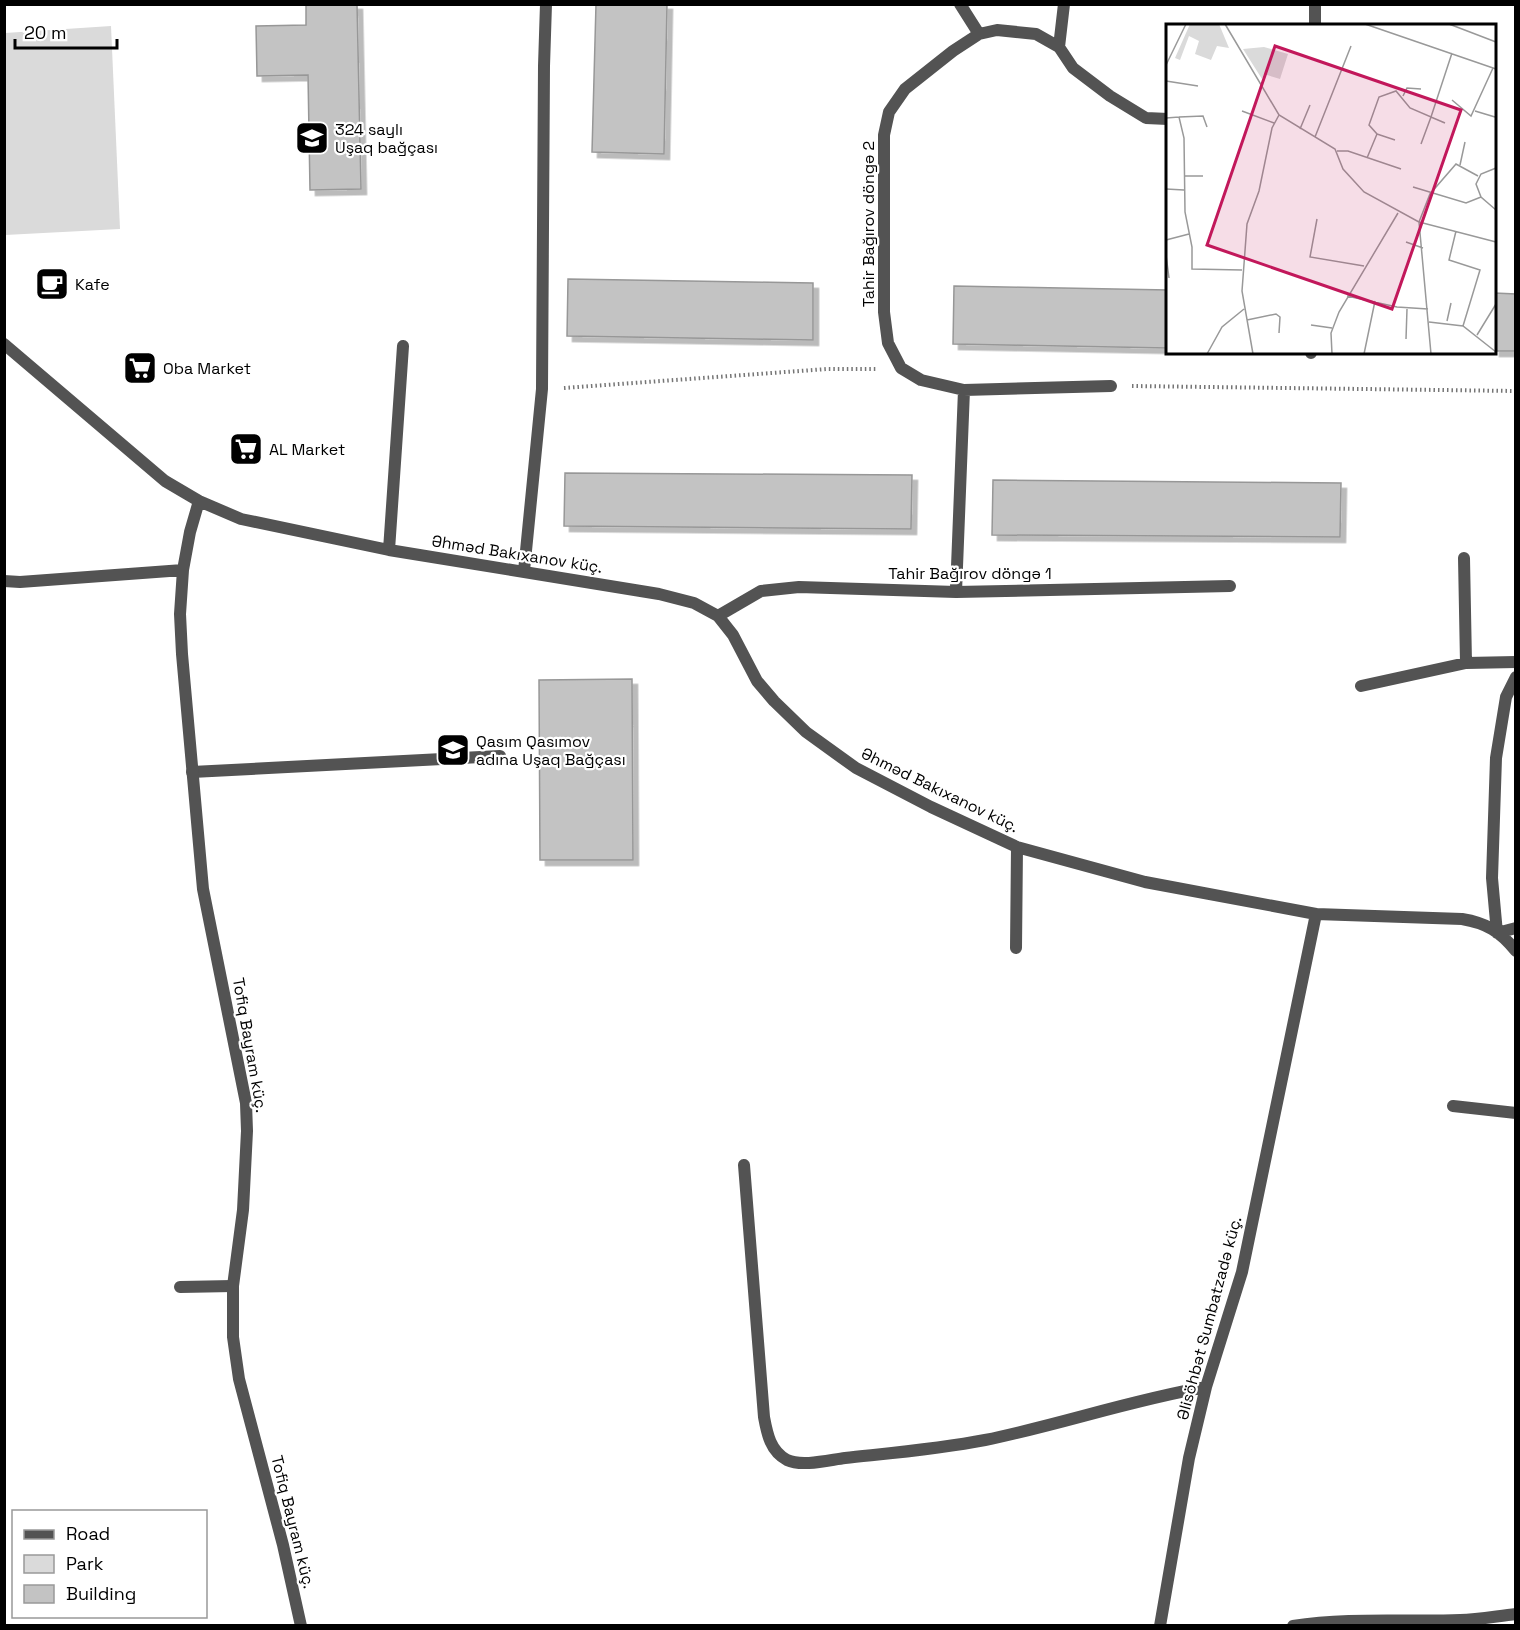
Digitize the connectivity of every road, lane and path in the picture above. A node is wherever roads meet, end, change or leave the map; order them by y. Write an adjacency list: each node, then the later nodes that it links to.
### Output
1 (546, 4): 13 (street)
2 (960, 4): 6 (street)
3 (1064, 4): 7 (street)
4 (1315, 4): 5 (street)
5 (1315, 24)
6 (979, 34): 7 (street, Tahir Bağırov döngə 2); 11 (street, Tahir Bağırov döngə 2)
7 (1059, 47): 8 (street, Tahir Bağırov döngə 2)
8 (1166, 119)
9 (4, 344): 16 (street, Əhməd Bakıxanov küç.)
10 (403, 346): 17 (street)
11 (901, 368): 13 (path); 14 (street)
12 (1111, 386): 14 (street); 15 (path)
13 (542, 389): 20 (street)
14 (964, 390): 23 (street)
15 (1515, 391)
16 (199, 501): 17 (street, Əhməd Bakıxanov küç.); 19 (street, Tofiq Bayram küç.)
17 (389, 550): 20 (street, Əhməd Bakıxanov küç.)
18 (1464, 558): 26 (street)
19 (183, 570): 21 (street); 30 (street, Tofiq Bayram küç.)
20 (524, 571): 24 (street, Əhməd Bakıxanov küç.)
21 (4, 581)
22 (1230, 586): 23 (street, Tahir Bağırov döngə 1)
23 (956, 592): 24 (street, Tahir Bağırov döngə 1)
24 (718, 616): 31 (street, Əhməd Bakıxanov küç.)
25 (1515, 662): 26 (street)
26 (1466, 663): 28 (street)
27 (1515, 677): 34 (street)
28 (1361, 686)
29 (500, 756): 30 (street)
30 (192, 772): 40 (street, Tofiq Bayram küç.)
31 (1017, 847): 32 (street, Əhməd Bakıxanov küç.); 35 (street)
32 (1316, 914): 34 (street, Əhməd Bakıxanov küç.); 42 (street, Əlisöhbət Sumbatzadə küç.)
33 (1515, 928): 34 (street)
34 (1497, 933): 36 (street, Əhməd Bakıxanov küç.)
35 (1016, 948)
36 (1515, 951)
37 (1453, 1106): 38 (street)
38 (1515, 1113)
39 (744, 1166): 42 (street)
40 (233, 1286): 41 (street); 45 (street, Tofiq Bayram küç.)
41 (180, 1287)
42 (1206, 1387): 46 (street, Əlisöhbət Sumbatzadə küç.)
43 (1515, 1614): 44 (street)
44 (1376, 1622): 47 (street)
45 (301, 1626)
46 (1160, 1626)
47 (1293, 1626)

